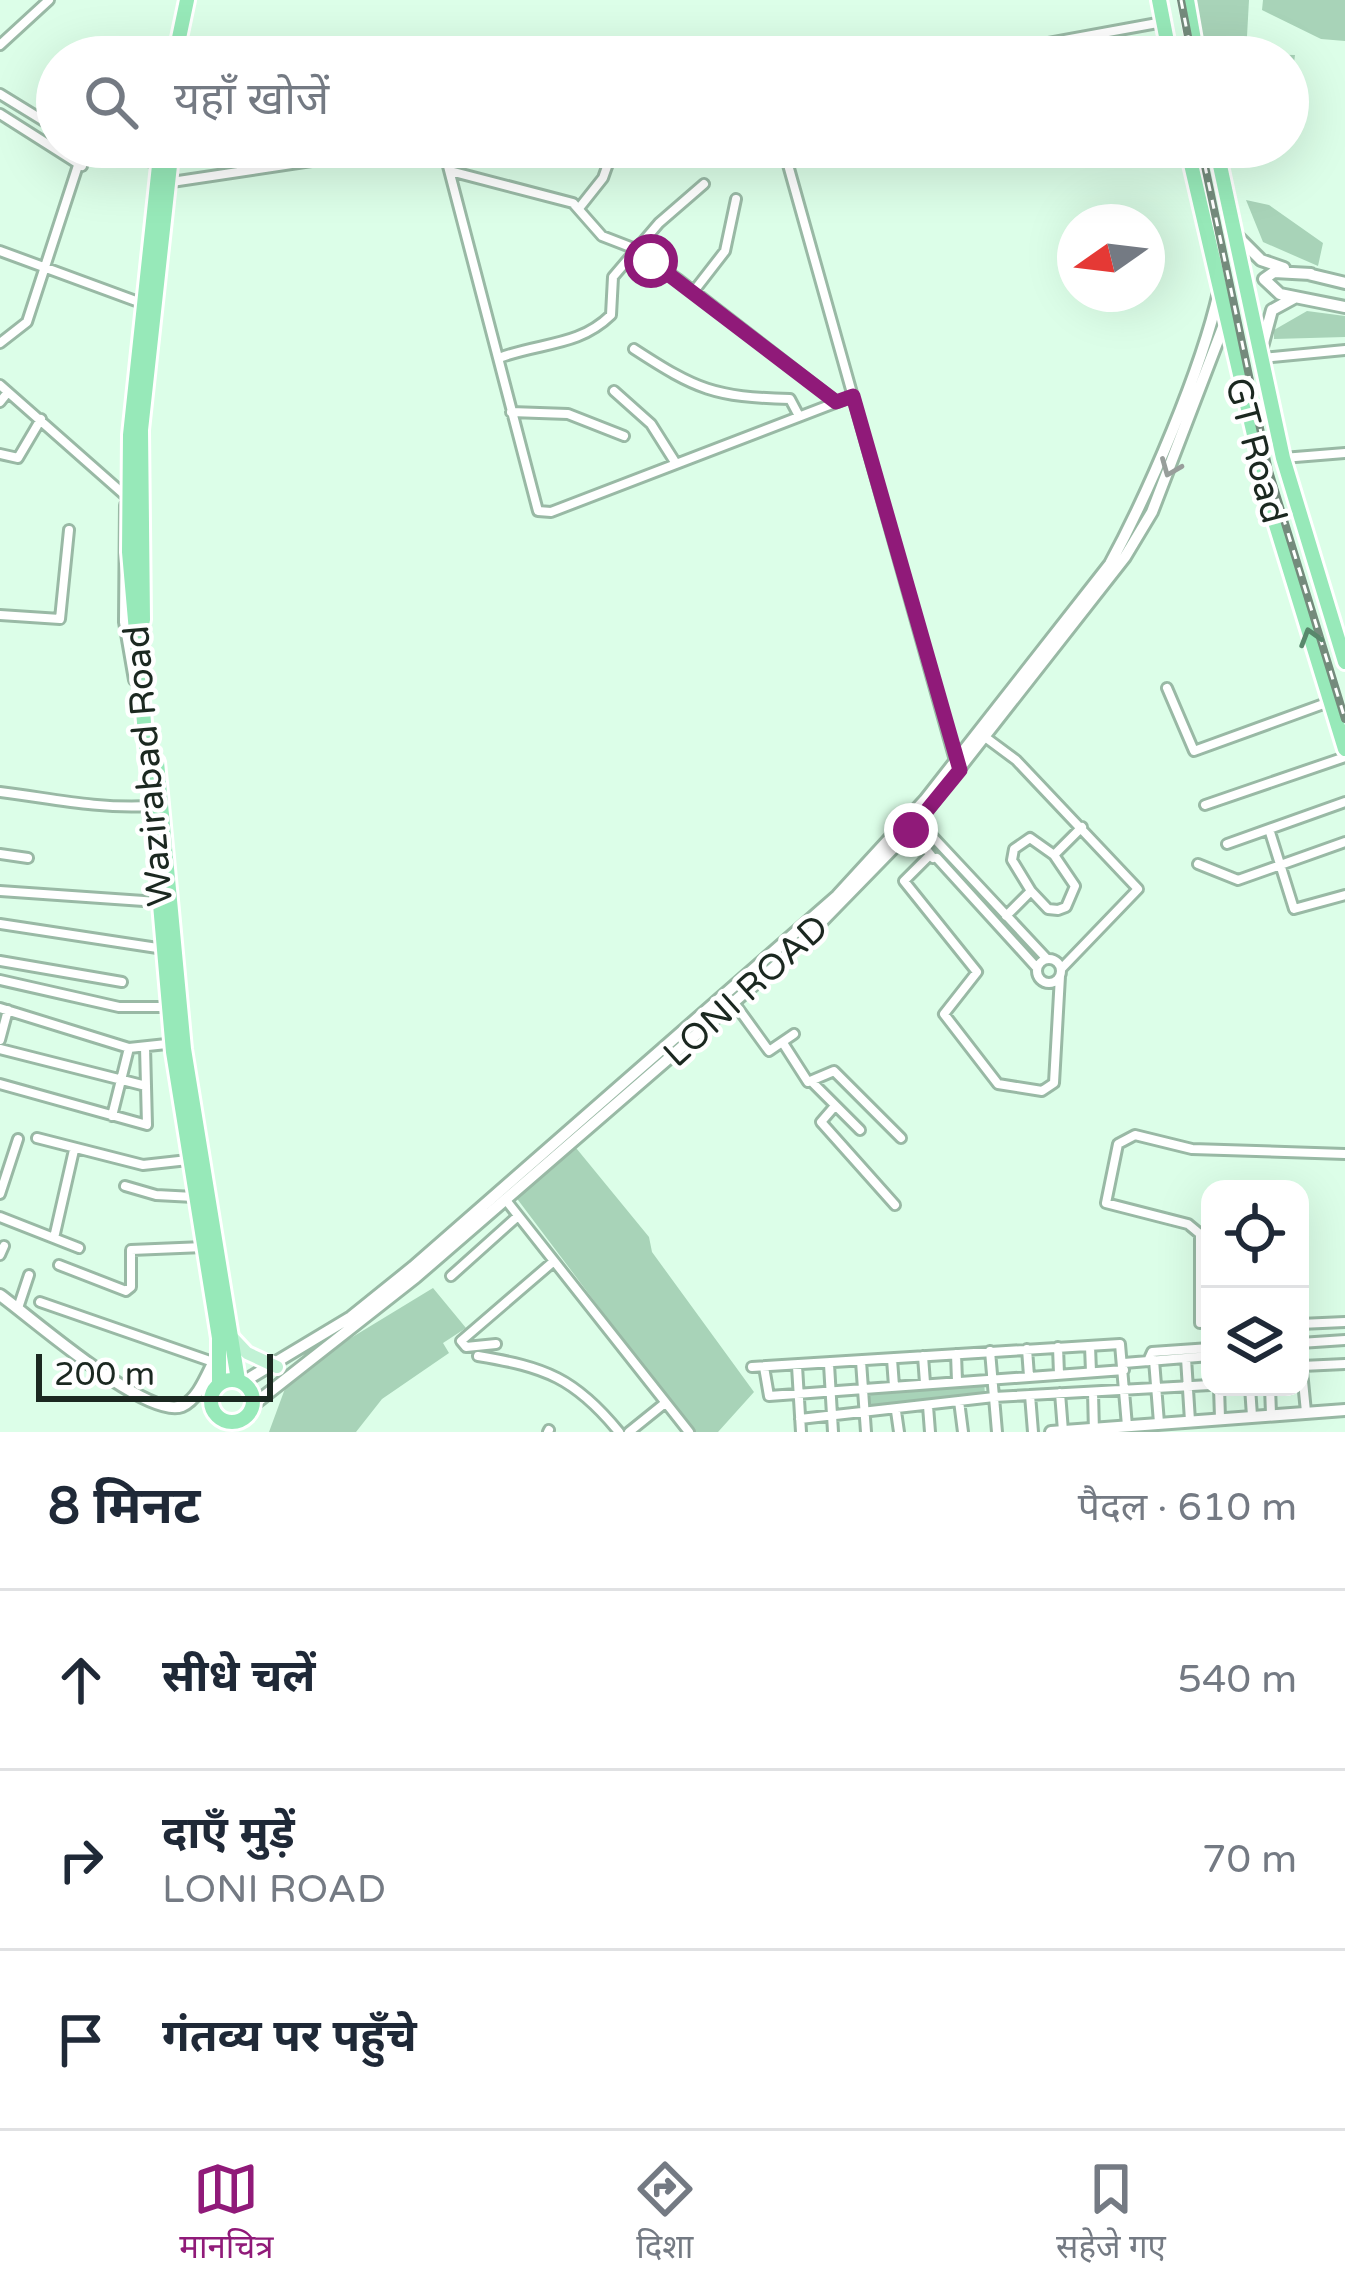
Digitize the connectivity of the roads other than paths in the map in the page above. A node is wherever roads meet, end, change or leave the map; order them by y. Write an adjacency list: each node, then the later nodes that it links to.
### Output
1 (49, 0): 11 (street)
2 (191, 0): 6 (highway); 7 (highway)
3 (1159, 0): 5 (highway)
4 (1187, 0): 10 (highway)
5 (1163, 22): 8 (street); 9 (highway)
6 (181, 36)
7 (187, 36)
8 (1086, 36)
9 (1166, 36)
10 (1193, 36)
11 (0, 45)
12 (0, 94): 13 (street)
13 (23, 107): 15 (street); 16 (street)
14 (0, 113): 16 (street)
15 (36, 115)
16 (9, 120): 17 (street)
17 (36, 137)
18 (81, 168): 36 (street)
19 (150, 168): 29 (street)
20 (163, 168): 29 (highway, Wazirabad Road)
21 (166, 168): 29 (highway, Wazirabad Road)
22 (218, 168): 29 (street)
23 (448, 168): 28 (street)
24 (607, 168): 32 (street)
25 (789, 168): 52 (street)
26 (1192, 168): 39 (highway, GT Road)
27 (1220, 168): 33 (highway, GT Road)
28 (449, 171): 32 (street); 48 (street)
29 (164, 174): 42 (highway, Wazirabad Road); 63 (highway, Wazirabad Road)
30 (704, 184): 35 (street)
31 (736, 200): 40 (street)
32 (580, 208): 35 (street)
33 (1234, 233): 37 (street); 49 (highway, GT Road)
34 (0, 251): 36 (street)
35 (637, 251): 40 (street); 48 (street)
36 (46, 267): 42 (street); 45 (street)
37 (1311, 274): 38 (street); 41 (street)
38 (1345, 283)
39 (1220, 289): 44 (highway, GT Road); 65 (street)
40 (694, 291): 54 (street)
41 (1294, 298): 43 (street); 49 (street)
42 (144, 304): 63 (highway, Wazirabad Road)
43 (1345, 307)
44 (1225, 322): 65 (street, one-way to 65); 70 (highway, GT Road, one-way to 44)
45 (0, 343)
46 (634, 349): 56 (street)
47 (1345, 350): 49 (street)
48 (499, 358): 55 (street)
49 (1261, 358): 61 (highway, GT Road)
50 (4, 389): 53 (street); 57 (street)
51 (614, 391): 62 (street)
52 (853, 396): 54 (street); 73 (street)
53 (0, 402)
54 (836, 402): 56 (street)
55 (511, 412): 58 (street); 62 (street)
56 (800, 416): 62 (street)
57 (41, 419): 60 (street); 63 (street)
58 (624, 436)
59 (1345, 453): 61 (street)
60 (0, 454)
61 (1283, 458): 68 (highway, GT Road)
62 (675, 462)
63 (133, 497): 77 (highway, Wazirabad Road); 106 (highway, Wazirabad Road)
64 (69, 530): 66 (street)
65 (1135, 531): 67 (street, LONI ROAD)
66 (0, 614)
67 (1053, 647): 71 (street, LONI ROAD); 73 (street, LONI ROAD)
68 (1345, 662)
69 (1167, 688): 70 (street)
70 (1330, 701): 72 (highway, GT Road)
71 (985, 737): 73 (street, LONI ROAD); 79 (street)
72 (1345, 753): 76 (street)
73 (957, 766): 78 (street, LONI ROAD); 138 (street, LONI ROAD)
74 (0, 791): 77 (street)
75 (1345, 802): 80 (street)
76 (1205, 805)
77 (151, 806): 92 (highway, Wazirabad Road)
78 (914, 826): 83 (street); 102 (street, LONI ROAD)
79 (1082, 827): 85 (street); 99 (street)
80 (1269, 829): 82 (street); 88 (street)
81 (1345, 842): 88 (street)
82 (1227, 844)
83 (934, 851): 93 (street); 98 (street); 99 (street)
84 (0, 854): 86 (street)
85 (1054, 855): 90 (street); 90 (street)
86 (28, 858)
87 (1198, 864): 88 (street)
88 (1280, 866): 91 (street)
89 (0, 891): 92 (street)
90 (1031, 891): 93 (street)
91 (1345, 895)
92 (159, 902): 95 (highway, Wazirabad Road)
93 (1006, 916): 96 (street)
94 (0, 924): 95 (street)
95 (164, 950): 103 (highway, Wazirabad Road)
96 (1047, 959): 98 (street); 99 (street)
97 (0, 961): 101 (street)
98 (1037, 968): 99 (street)
99 (1060, 972)
100 (0, 980): 103 (street)
101 (122, 982)
102 (735, 1004): 107 (street); 127 (street, LONI ROAD)
103 (169, 1006): 106 (highway, Wazirabad Road)
104 (4, 1009): 108 (street); 110 (street)
105 (794, 1034): 107 (street)
106 (178, 1042): 109 (street); 123 (highway, Wazirabad Road)
107 (783, 1043): 112 (street)
108 (0, 1044): 111 (street)
109 (145, 1047): 110 (street); 114 (street)
110 (129, 1048): 111 (street)
111 (120, 1081): 114 (street); 116 (street)
112 (813, 1083): 115 (street); 119 (street)
113 (0, 1084): 116 (street)
114 (146, 1086): 116 (street)
115 (834, 1107): 117 (street); 128 (street)
116 (112, 1116)
117 (860, 1130)
118 (38, 1138): 121 (street)
119 (901, 1138)
120 (18, 1139): 125 (street)
121 (74, 1150): 123 (street); 131 (street)
122 (1345, 1154): 143 (street)
123 (195, 1159): 126 (highway, Wazirabad Road); 145 (highway, Wazirabad Road)
124 (125, 1186): 126 (street)
125 (0, 1195)
126 (196, 1197): 132 (highway, Wazirabad Road)
127 (505, 1199): 129 (street); 138 (street, LONI ROAD)
128 (895, 1205)
129 (518, 1216): 134 (street); 137 (street)
130 (0, 1217): 131 (street)
131 (54, 1238): 133 (street)
132 (204, 1247): 135 (street); 156 (highway, Wazirabad Road)
133 (79, 1248)
134 (554, 1261): 147 (street); 196 (street)
135 (58, 1265)
136 (29, 1275): 141 (street)
137 (452, 1276)
138 (406, 1279): 170 (street, LONI ROAD)
139 (0, 1295): 141 (street)
140 (40, 1302): 156 (street)
141 (18, 1308): 156 (street)
142 (1345, 1322): 144 (street)
143 (1200, 1323)
144 (1309, 1324)
145 (228, 1331): 170 (main road); 175 (highway, Wazirabad Road)
146 (1345, 1340): 149 (street)
147 (496, 1344)
148 (1090, 1346): 150 (street); 166 (street); 171 (street)
149 (1309, 1346)
150 (1058, 1348): 151 (street); 172 (street)
151 (1027, 1349): 152 (street); 173 (street)
152 (991, 1351): 154 (street); 174 (street)
153 (1201, 1352): 162 (street)
154 (956, 1354): 158 (street); 176 (street)
155 (1201, 1354): 159 (street)
156 (216, 1356): 177 (highway, Wazirabad Road)
157 (478, 1356): 216 (street)
158 (923, 1356): 160 (street); 178 (street)
159 (1186, 1358): 162 (street); 180 (street)
160 (892, 1359): 161 (street); 179 (street)
161 (861, 1361): 163 (street); 182 (street)
162 (1151, 1361): 166 (street); 183 (street)
163 (829, 1364): 165 (street); 184 (street)
164 (1345, 1364): 167 (street)
165 (797, 1366): 169 (street); 187 (street)
166 (1124, 1366): 171 (street); 185 (street)
167 (1309, 1366)
168 (752, 1367): 169 (street)
169 (764, 1367): 187 (street)
170 (282, 1368): 175 (street); 198 (street)
171 (1091, 1372): 172 (street)
172 (1059, 1374): 173 (street)
173 (1029, 1376): 174 (street)
174 (992, 1378): 176 (street); 194 (street)
175 (240, 1381): 177 (highway); 198 (highway)
176 (957, 1381): 178 (street)
177 (219, 1383): 206 (highway)
178 (926, 1383): 179 (street)
179 (894, 1386): 182 (street)
180 (1187, 1386): 181 (street); 183 (street); 209 (street)
181 (1201, 1386)
182 (863, 1388): 184 (street); 203 (street)
183 (1156, 1388): 185 (street); 210 (street)
184 (831, 1390): 187 (street); 205 (street)
185 (1125, 1390): 186 (street); 211 (street)
186 (1093, 1392): 188 (street); 212 (street)
187 (799, 1393): 208 (street)
188 (1060, 1394): 189 (street); 213 (street)
189 (1030, 1395): 194 (street); 226 (street)
190 (1216, 1396): 207 (street)
191 (1251, 1396): 204 (street)
192 (1270, 1396): 202 (street)
193 (1304, 1396): 201 (street)
194 (994, 1397): 195 (street); 225 (street)
195 (959, 1401): 197 (street); 224 (street)
196 (666, 1403): 217 (street); 218 (street)
197 (928, 1406): 200 (street); 223 (street)
198 (251, 1409): 206 (highway); 215 (highway)
199 (1345, 1409): 201 (street)
200 (896, 1411): 203 (street); 222 (street)
201 (1306, 1412): 202 (street)
202 (1271, 1414): 204 (street)
203 (865, 1415): 205 (street); 221 (street)
204 (1252, 1416): 207 (street)
205 (832, 1417): 208 (street); 220 (street)
206 (218, 1418): 214 (highway)
207 (1220, 1418): 209 (street)
208 (800, 1419): 219 (street)
209 (1190, 1421): 210 (street)
210 (1165, 1426): 211 (street)
211 (1133, 1428): 212 (street)
212 (1094, 1430): 213 (street)
213 (1064, 1431): 227 (street)
214 (230, 1432)
215 (249, 1432)
216 (619, 1432)
217 (629, 1432)
218 (689, 1432)
219 (801, 1432)
220 (833, 1432)
221 (866, 1432)
222 (898, 1432)
223 (931, 1432)
224 (963, 1432)
225 (997, 1432)
226 (1033, 1432)
227 (1051, 1432)

